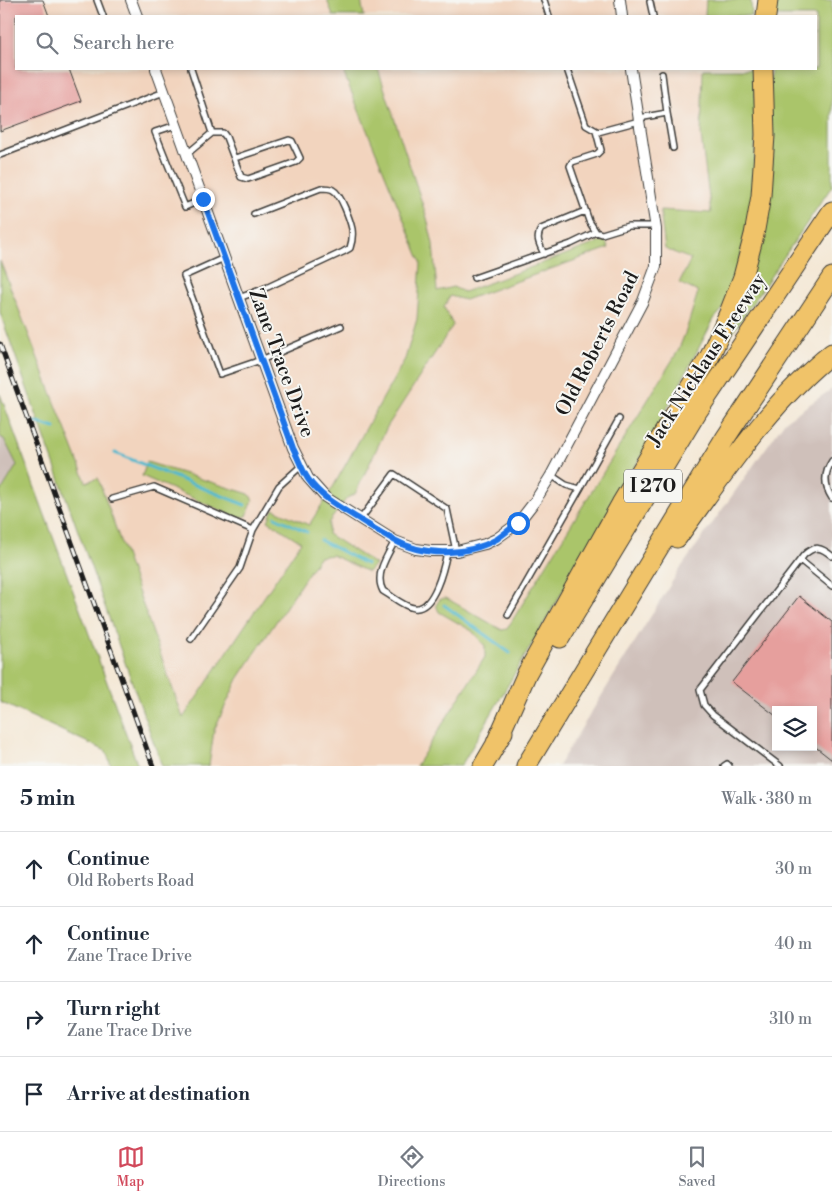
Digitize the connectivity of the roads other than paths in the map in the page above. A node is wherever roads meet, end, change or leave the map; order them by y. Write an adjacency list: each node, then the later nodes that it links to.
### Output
1 (97, 0): 8 (lane)
2 (131, 0): 9 (street)
3 (544, 0): 10 (lane)
4 (620, 0): 11 (street)
5 (757, 0): 13 (highway)
6 (768, 0): 14 (highway)
7 (650, 2): 12 (lane)
8 (103, 15)
9 (137, 15)
10 (549, 15)
11 (622, 15)
12 (653, 15)
13 (758, 15)
14 (766, 15)
15 (156, 70): 21 (street, Zane Trace Drive)
16 (191, 70): 26 (lane)
17 (567, 70): 25 (lane)
18 (631, 70): 23 (street, Old Roberts Road)
19 (763, 70): 63 (highway)
20 (662, 74): 22 (lane)
21 (164, 92): 24 (street, Zane Trace Drive); 29 (lane)
22 (667, 112): 23 (lane); 27 (lane)
23 (639, 119): 25 (lane); 35 (street, Old Roberts Road)
24 (176, 125): 28 (street, Zane Trace Drive); 31 (lane)
25 (596, 131): 32 (lane)
26 (212, 133): 28 (lane); 30 (lane)
27 (673, 148)
28 (187, 154): 31 (street, Zane Trace Drive)
29 (0, 155)
30 (234, 158): 30 (lane)
31 (203, 199): 38 (street, Zane Trace Drive)
32 (585, 211): 36 (lane); 37 (lane)
33 (832, 211): 63 (highway, Jack Nicklaus Freeway / I 270)
34 (254, 214): 41 (lane)
35 (656, 226): 36 (lane); 48 (street, Old Roberts Road)
36 (596, 232): 37 (lane)
37 (544, 254): 40 (lane)
38 (225, 258): 41 (street, Zane Trace Drive); 44 (lane)
39 (832, 277): 61 (highway, I 270)
40 (474, 278)
41 (239, 298): 44 (street, Zane Trace Drive)
42 (341, 326): 44 (lane)
43 (832, 353): 61 (highway)
44 (261, 360): 47 (street, Zane Trace Drive)
45 (619, 419): 49 (lane)
46 (832, 461): 50 (lane)
47 (301, 466): 52 (street, Zane Trace Drive); 53 (lane)
48 (551, 475): 49 (lane); 55 (street, Old Roberts Road)
49 (580, 489): 60 (lane)
50 (832, 498)
51 (112, 500): 53 (lane)
52 (360, 520): 54 (street, Zane Trace Drive); 56 (lane)
53 (253, 530): 62 (lane)
54 (395, 541): 56 (street, Zane Trace Drive); 56 (lane)
55 (485, 544): 56 (street, Zane Trace Drive)
56 (452, 552)
57 (832, 556): 58 (lane)
58 (800, 560): 59 (lane); 68 (lane)
59 (832, 586)
60 (508, 614)
61 (607, 631): 65 (highway, I 270)
62 (191, 639)
63 (496, 743): 64 (highway, Jack Nicklaus Freeway / I 270)
64 (483, 766)
65 (526, 766)
66 (724, 766): 67 (lane)
67 (729, 766)
68 (780, 766)

